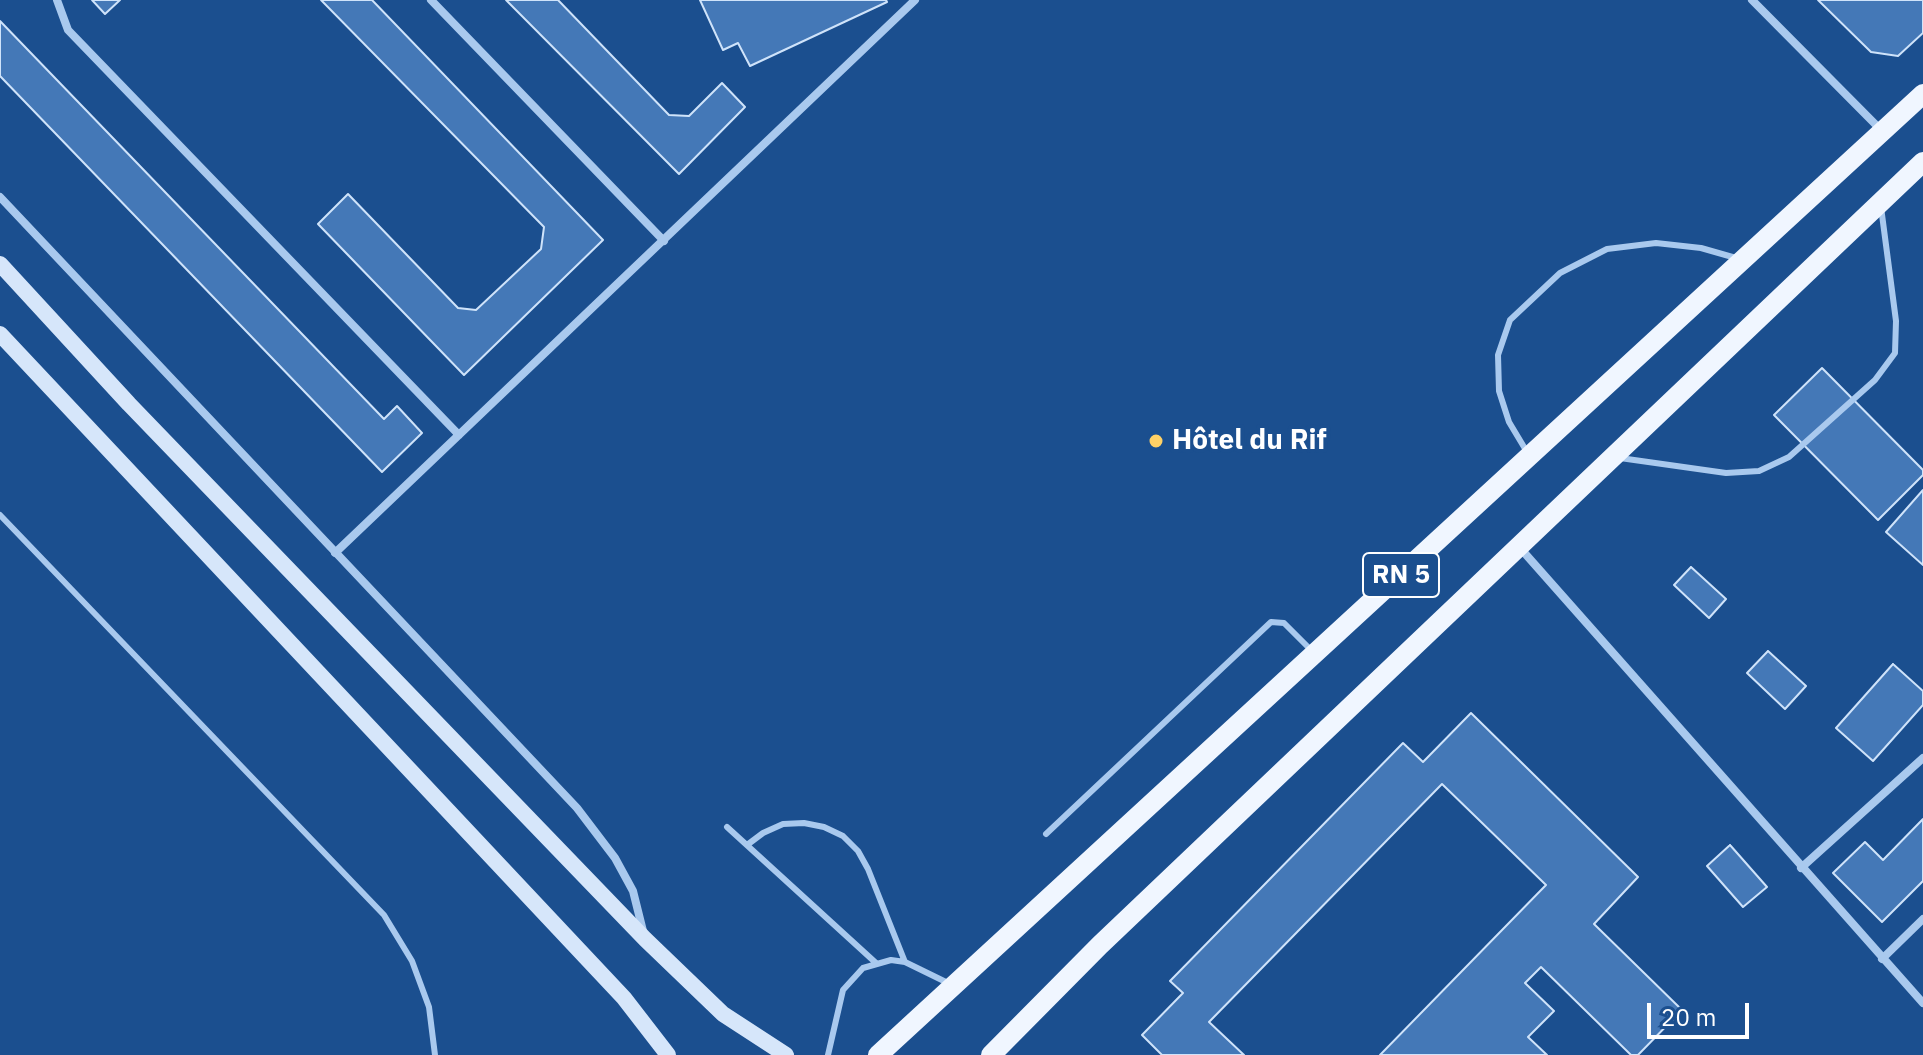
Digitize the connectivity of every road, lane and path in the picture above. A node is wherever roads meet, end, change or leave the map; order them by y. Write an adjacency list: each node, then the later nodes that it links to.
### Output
1 (57, 0): 14 (street)
2 (431, 0): 10 (street)
3 (915, 0): 10 (street)
4 (1752, 0): 6 (street)
5 (1923, 94): 6 (main road, RN 5)
6 (1882, 131): 11 (main road, RN 5)
7 (1923, 162): 9 (main road, RN 5)
8 (0, 197): 19 (street)
9 (1881, 202): 16 (main road, RN 5); 16 (lane)
10 (664, 241): 14 (street)
11 (1743, 259): 15 (main road, RN 5); 15 (lane)
12 (0, 264): 27 (main road)
13 (0, 334): 34 (main road)
14 (459, 435): 19 (street)
15 (1530, 456): 20 (main road, RN 5)
16 (1613, 457): 18 (main road, RN 5)
17 (0, 515): 33 (lane)
18 (1519, 546): 25 (street); 38 (main road, RN 5)
19 (335, 553): 27 (street)
20 (1316, 654): 23 (lane); 31 (main road, RN 5)
21 (1923, 758): 25 (street)
22 (727, 827): 24 (lane)
23 (1046, 834)
24 (747, 845): 29 (lane); 30 (lane)
25 (1801, 868): 28 (street)
26 (1923, 919): 28 (street)
27 (645, 939): 35 (main road)
28 (1882, 959): 32 (street)
29 (905, 962): 30 (lane); 31 (lane)
30 (876, 963): 36 (lane)
31 (955, 987): 37 (main road, RN 5)
32 (1923, 1003)
33 (435, 1055)
34 (668, 1055)
35 (786, 1055)
36 (828, 1055)
37 (878, 1055)
38 (991, 1055)

